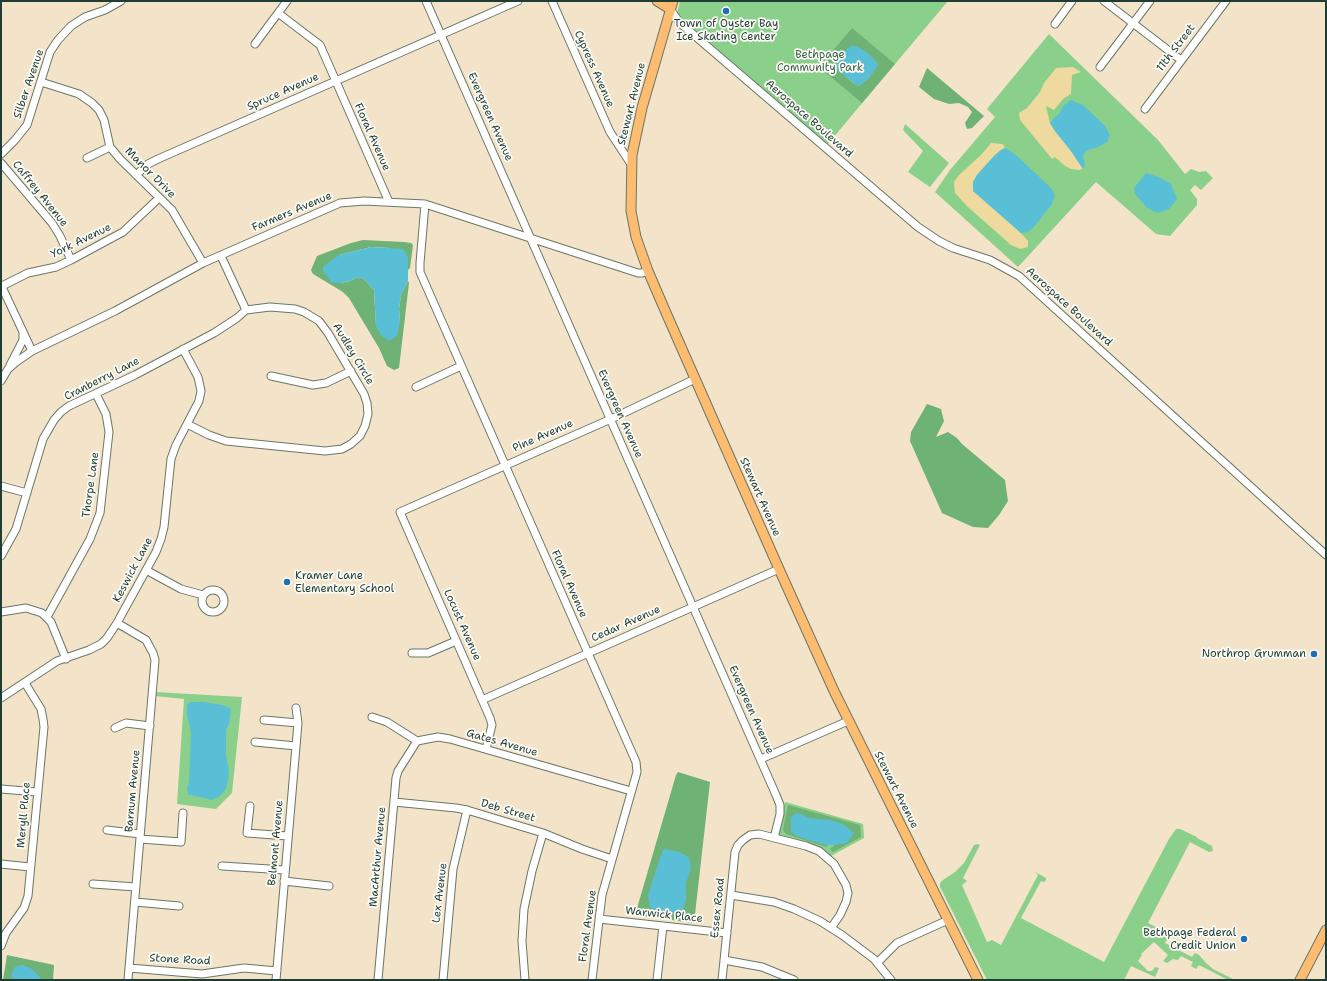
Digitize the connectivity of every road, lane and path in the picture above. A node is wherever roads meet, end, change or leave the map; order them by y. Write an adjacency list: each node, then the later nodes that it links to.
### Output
1 (121, 1): 20 (street, Silber Avenue)
2 (287, 1): 12 (street)
3 (426, 1): 15 (street, Evergreen Avenue)
4 (518, 1): 15 (street, Spruce Avenue)
5 (552, 1): 26 (street, Cypress Avenue)
6 (657, 1): 11 (main road)
7 (1072, 1): 14 (street)
8 (1104, 1): 13 (street)
9 (1150, 1): 13 (street)
10 (1226, 1): 17 (street, 11th Street)
11 (670, 4): 26 (main road, Stewart Avenue); 56 (street, Aerospace Boulevard)
12 (278, 13): 16 (street); 19 (street, Floral Avenue)
13 (1133, 23): 17 (street); 18 (street)
14 (1055, 24)
15 (441, 34): 19 (street, Spruce Avenue); 31 (street, Evergreen Avenue)
16 (255, 44)
17 (1181, 60): 21 (street, 11th Street)
18 (1100, 67)
19 (336, 81): 27 (street, Spruce Avenue); 29 (street, Floral Avenue)
20 (41, 82): 22 (street, Manor Drive); 23 (street, Silber Avenue)
21 (1144, 109)
22 (110, 147): 24 (street); 27 (street, Manor Drive)
23 (1, 154)
24 (87, 158)
25 (1, 163): 33 (street, Caffrey Avenue)
26 (632, 164): 35 (main road, Stewart Avenue)
27 (136, 175): 28 (street, Manor Drive)
28 (159, 198): 33 (street, York Avenue); 34 (street, Manor Drive)
29 (389, 202): 30 (street, Farmers Avenue); 32 (street, Farmers Avenue)
30 (426, 204): 31 (street, Farmers Avenue); 41 (street, Floral Avenue)
31 (532, 238): 35 (street, Farmers Avenue); 49 (street, Evergreen Avenue)
32 (221, 256): 34 (street, Farmers Avenue); 37 (street)
33 (71, 260): 36 (street, York Avenue)
34 (203, 263): 40 (street, Farmers Avenue)
35 (648, 271): 45 (main road, Stewart Avenue)
36 (1, 286): 38 (street)
37 (246, 310): 39 (street, Cranberry Lane); 43 (street, Audley Circle)
38 (23, 332): 40 (street); 42 (street)
39 (183, 349): 48 (street, Cranberry Lane); 50 (street, Keswick Lane)
40 (32, 351): 42 (street, Farmers Avenue)
41 (461, 366): 47 (street); 51 (street, Floral Avenue)
42 (8, 369): 46 (street)
43 (351, 371): 44 (street); 50 (street, Audley Circle)
44 (271, 376)
45 (695, 379): 49 (street, Pine Avenue); 58 (main road, Stewart Avenue)
46 (1, 381)
47 (416, 386)
48 (96, 394): 53 (street, Cranberry Lane); 62 (street, Thorpe Lane)
49 (610, 419): 51 (street, Pine Avenue); 60 (street, Evergreen Avenue)
50 (187, 424): 57 (street, Keswick Lane)
51 (505, 465): 54 (street, Pine Avenue); 66 (street, Floral Avenue)
52 (1, 486): 53 (street)
53 (27, 493): 55 (street, Cranberry Lane)
54 (400, 512): 64 (street, Locust Avenue)
55 (1, 556)
56 (1326, 556)
57 (146, 570): 59 (street); 63 (street, Keswick Lane)
58 (778, 570): 60 (street, Cedar Avenue); 74 (main road, Stewart Avenue)
59 (203, 595)
60 (693, 607): 66 (street, Cedar Avenue); 82 (street, Evergreen Avenue)
61 (1, 612): 62 (street)
62 (47, 617): 67 (street)
63 (117, 623): 67 (street, Keswick Lane); 76 (street, Barnum Avenue)
64 (456, 641): 65 (street); 70 (street, Locust Avenue)
65 (412, 653)
66 (588, 653): 70 (street, Cedar Avenue); 84 (street, Floral Avenue)
67 (66, 659): 68 (street, Keswick Lane)
68 (25, 683): 69 (street, Keswick Lane); 85 (street, Meryll Place)
69 (1, 698)
70 (482, 700): 81 (street, Locust Avenue)
71 (296, 708): 75 (street, Belmont Avenue)
72 (372, 717): 78 (street)
73 (264, 720): 75 (street)
74 (848, 721): 82 (street); 108 (main road, Stewart Avenue)
75 (298, 723): 80 (street, Belmont Avenue)
76 (150, 726): 77 (street); 92 (street, Barnum Avenue)
77 (114, 728)
78 (417, 741): 81 (street, Gates Avenue); 86 (street, MacArthur Avenue)
79 (255, 742): 80 (street)
80 (296, 746): 93 (street, Belmont Avenue)
81 (486, 749): 84 (street, Gates Avenue)
82 (761, 759): 94 (street, Evergreen Avenue)
83 (1, 788): 85 (street)
84 (631, 791): 95 (street, Floral Avenue)
85 (37, 792): 98 (street, Meryll Place)
86 (394, 802): 88 (street, Deb Street); 120 (street, MacArthur Avenue)
87 (250, 806): 93 (street)
88 (467, 810): 91 (street, Deb Street); 121 (street, Lex Avenue)
89 (183, 813): 92 (street)
90 (107, 830): 92 (street)
91 (543, 833): 95 (street, Deb Street); 122 (street)
92 (140, 836): 103 (street, Barnum Avenue)
93 (288, 836): 99 (street, Belmont Avenue)
94 (774, 838): 104 (street, Essex Road); 110 (street)
95 (612, 859): 107 (street, Floral Avenue)
96 (1, 864): 98 (street)
97 (222, 866): 99 (street)
98 (30, 867): 113 (street, Meryll Place)
99 (285, 870): 100 (street, Belmont Avenue)
100 (284, 881): 102 (street); 117 (street, Belmont Avenue)
101 (93, 884): 103 (street)
102 (329, 886)
103 (136, 887): 105 (street, Barnum Avenue)
104 (731, 895): 110 (street); 112 (street, Essex Road)
105 (134, 902): 106 (street); 116 (street, Barnum Avenue)
106 (179, 906)
107 (599, 918): 109 (street, Warwick Place); 123 (street, Floral Avenue)
108 (948, 920): 115 (street); 128 (main road, Stewart Avenue)
109 (663, 926): 112 (street, Warwick Place); 124 (street)
110 (831, 928): 115 (street)
111 (1326, 930): 129 (main road)
112 (727, 933): 114 (street, Essex Road)
113 (1, 946)
114 (724, 960): 125 (street, Essex Road); 126 (street)
115 (877, 963): 127 (street)
116 (129, 968): 117 (street, Stone Road); 118 (street, Barnum Avenue)
117 (277, 971): 119 (street, Belmont Avenue)
118 (128, 980)
119 (276, 980)
120 (378, 980)
121 (443, 980)
122 (525, 980)
123 (592, 980)
124 (657, 980)
125 (722, 980)
126 (794, 980)
127 (891, 980)
128 (978, 980)
129 (1300, 980)

